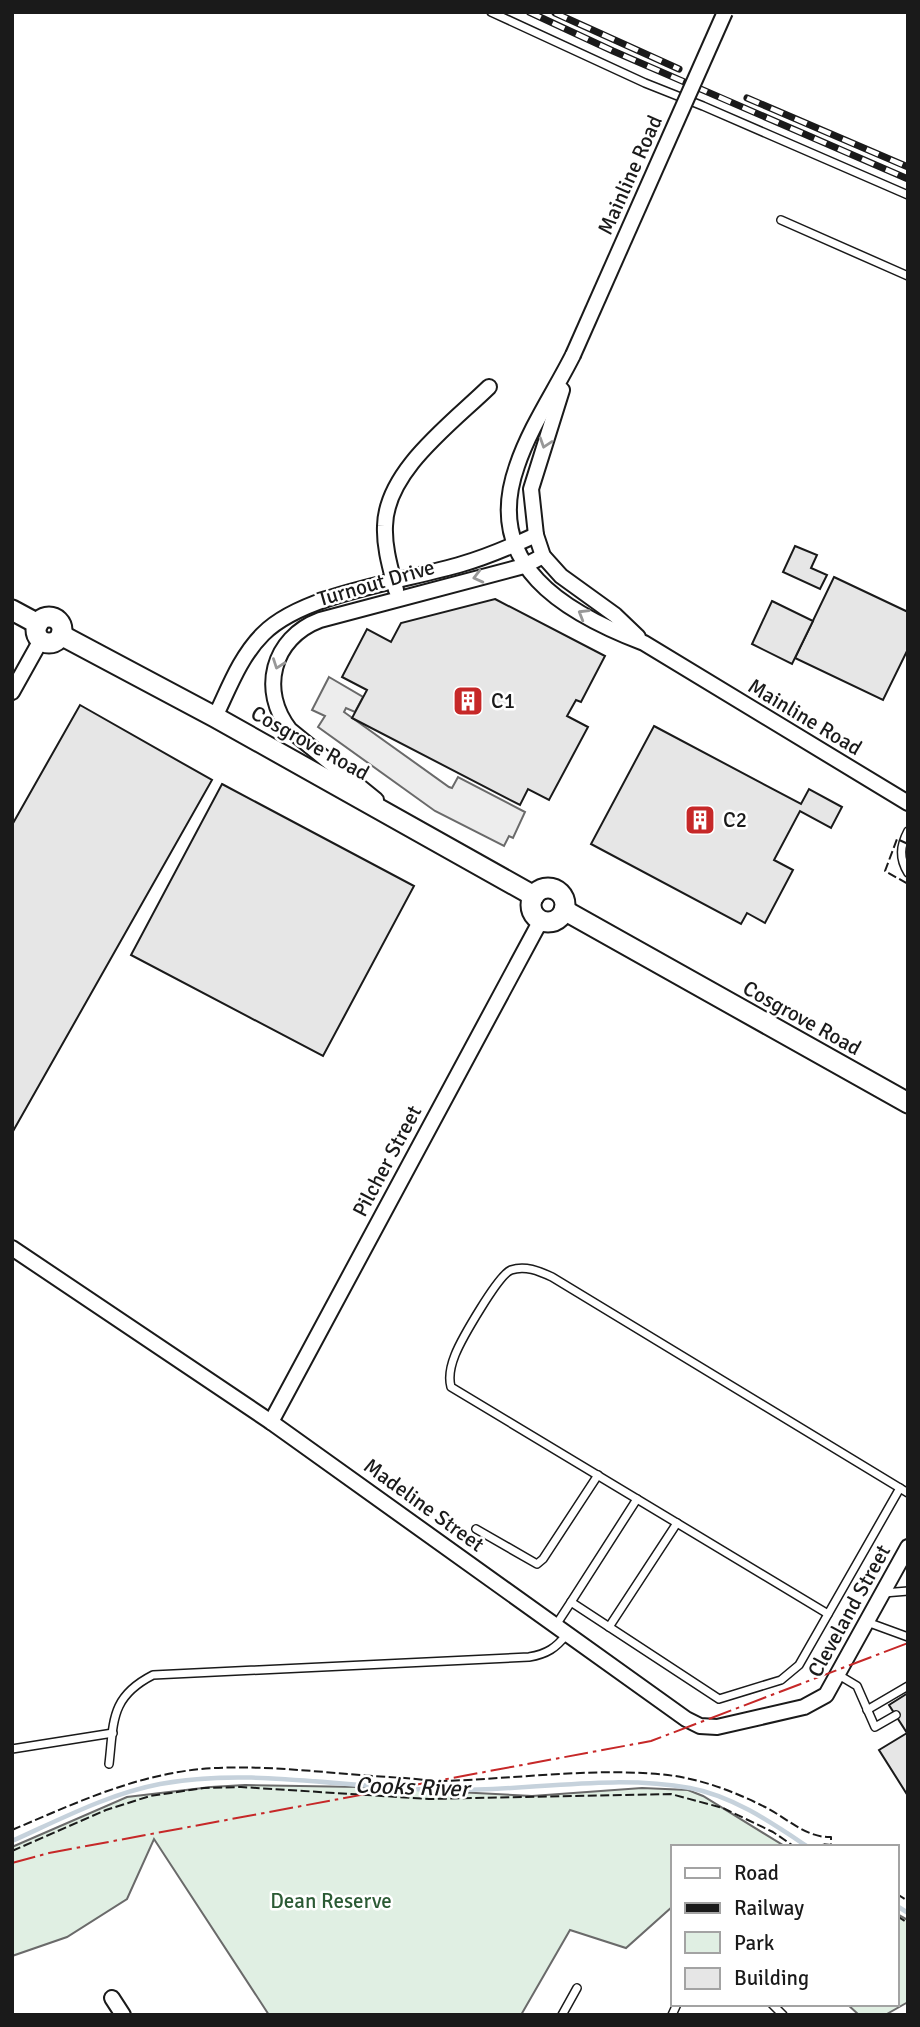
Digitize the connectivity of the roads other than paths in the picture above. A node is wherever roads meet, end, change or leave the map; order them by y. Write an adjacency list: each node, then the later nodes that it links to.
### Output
1 (491, 12): 3 (lane)
2 (724, 12): 6 (street, Mainline Road, bridge)
3 (908, 195)
4 (781, 220): 5 (lane)
5 (908, 276)
6 (573, 355): 8 (street, Mainline Road, one-way to 8); 9 (street, Mainline Road)
7 (489, 387): 12 (street)
8 (536, 536): 9 (street, Turnout Drive); 10 (street, Mainline Road)
9 (515, 544): 11 (street, Mainline Road); 12 (street, Turnout Drive)
10 (543, 556): 11 (street, Turnout Drive); 16 (street, Mainline Road)
11 (524, 566): 13 (street, Turnout Drive, one-way to 13); 16 (street, Mainline Road, one-way to 11)
12 (394, 581): 13 (street); 18 (street, Turnout Drive)
13 (398, 598): 20 (street, Turnout Drive, one-way to 20)
14 (12, 610): 15 (main road)
15 (39, 632): 17 (street); 18 (main road, Cosgrove Road)
16 (645, 643): 19 (street, Mainline Road)
17 (12, 692)
18 (215, 717): 20 (main road, Cosgrove Road)
19 (908, 803)
20 (395, 817): 23 (main road, Cosgrove Road)
21 (908, 831): 22 (lane)
22 (908, 873)
23 (534, 895): 24 (main road); 25 (main road)
24 (564, 910): 25 (main road); 26 (main road, Cosgrove Road)
25 (541, 920): 28 (street, Pilcher Street)
26 (908, 1103)
27 (12, 1248): 28 (street, Madeline Street)
28 (271, 1422): 42 (street, Madeline Street)
29 (598, 1475): 30 (lane); 32 (lane); 34 (lane)
30 (900, 1488): 31 (lane); 39 (lane)
31 (908, 1493)
32 (637, 1499): 33 (lane); 38 (lane)
33 (677, 1522): 39 (lane); 41 (lane)
34 (476, 1528)
35 (908, 1547): 37 (street, Cleveland Street)
36 (908, 1591): 37 (lane)
37 (882, 1593): 40 (street, Cleveland Street)
38 (571, 1602): 41 (lane); 42 (lane)
39 (828, 1614): 41 (lane)
40 (866, 1622): 43 (lane); 44 (street, Cleveland Street)
41 (609, 1627)
42 (562, 1630): 46 (street, Madeline Street); 49 (lane)
43 (908, 1637)
44 (838, 1674): 46 (street, Cleveland Street); 47 (lane)
45 (908, 1686): 47 (lane)
46 (826, 1695)
47 (867, 1710): 48 (lane)
48 (896, 1715)
49 (113, 1733): 50 (lane); 51 (lane)
50 (12, 1749)
51 (109, 1764)
52 (578, 1987): 55 (lane)
53 (112, 1998): 54 (street)
54 (123, 2015)
55 (562, 2015)

